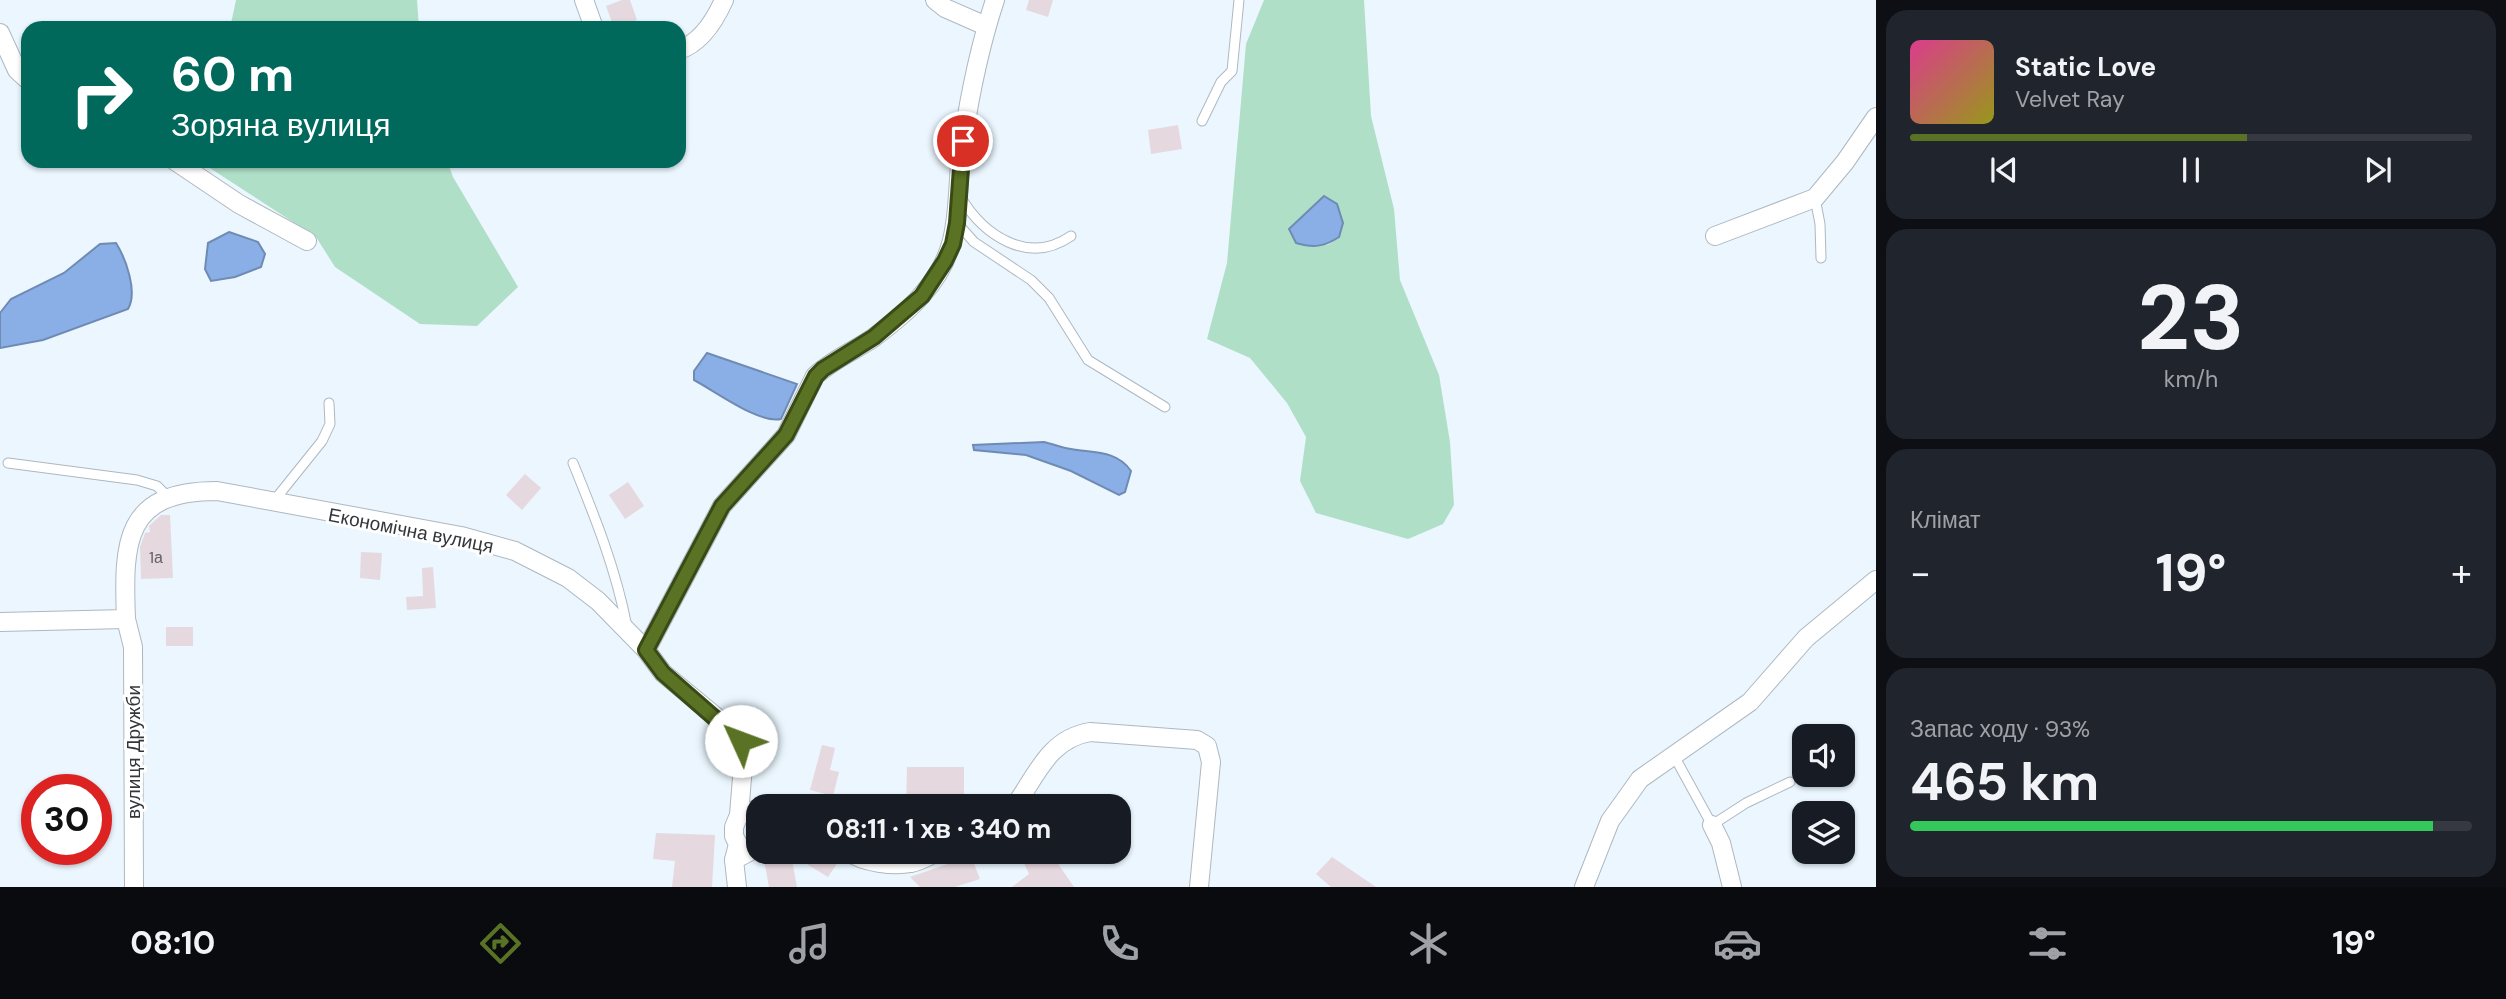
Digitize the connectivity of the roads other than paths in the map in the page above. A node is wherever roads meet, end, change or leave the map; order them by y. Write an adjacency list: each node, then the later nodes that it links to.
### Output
1 (584, 0): 6 (street)
2 (724, 0): 9 (street)
3 (935, 0): 7 (street)
4 (995, 0): 7 (street)
5 (1239, 0): 12 (lane)
6 (592, 21)
7 (986, 26): 14 (street)
8 (0, 33): 10 (street)
9 (686, 46)
10 (21, 74)
11 (1876, 117): 15 (street)
12 (1202, 121)
13 (185, 168): 19 (street)
14 (958, 193): 16 (street); 17 (lane)
15 (1815, 198): 18 (street); 20 (lane)
16 (957, 223): 22 (lane); 31 (street)
17 (1071, 236)
18 (1716, 236)
19 (307, 241)
20 (1821, 258)
21 (329, 403): 26 (lane)
22 (1165, 407)
23 (8, 463): 25 (lane)
24 (573, 463): 30 (lane)
25 (167, 496): 26 (street, Економічна вулиця); 28 (street)
26 (272, 503): 30 (street, Економічна вулиця)
27 (1876, 580): 32 (street)
28 (126, 619): 29 (street); 39 (street, вулиця Дружби)
29 (0, 622)
30 (628, 631): 31 (street, Економічна вулиця)
31 (646, 650): 36 (street, Економічна вулиця)
32 (1673, 754): 37 (lane); 42 (street)
33 (1790, 782): 37 (lane)
34 (1022, 794): 41 (street)
35 (746, 813): 36 (street)
36 (738, 816): 38 (street, Економічна вулиця)
37 (1712, 825): 43 (street)
38 (745, 850): 40 (street, Економічна вулиця)
39 (134, 887)
40 (737, 887)
41 (1199, 887)
42 (1584, 887)
43 (1732, 887)

